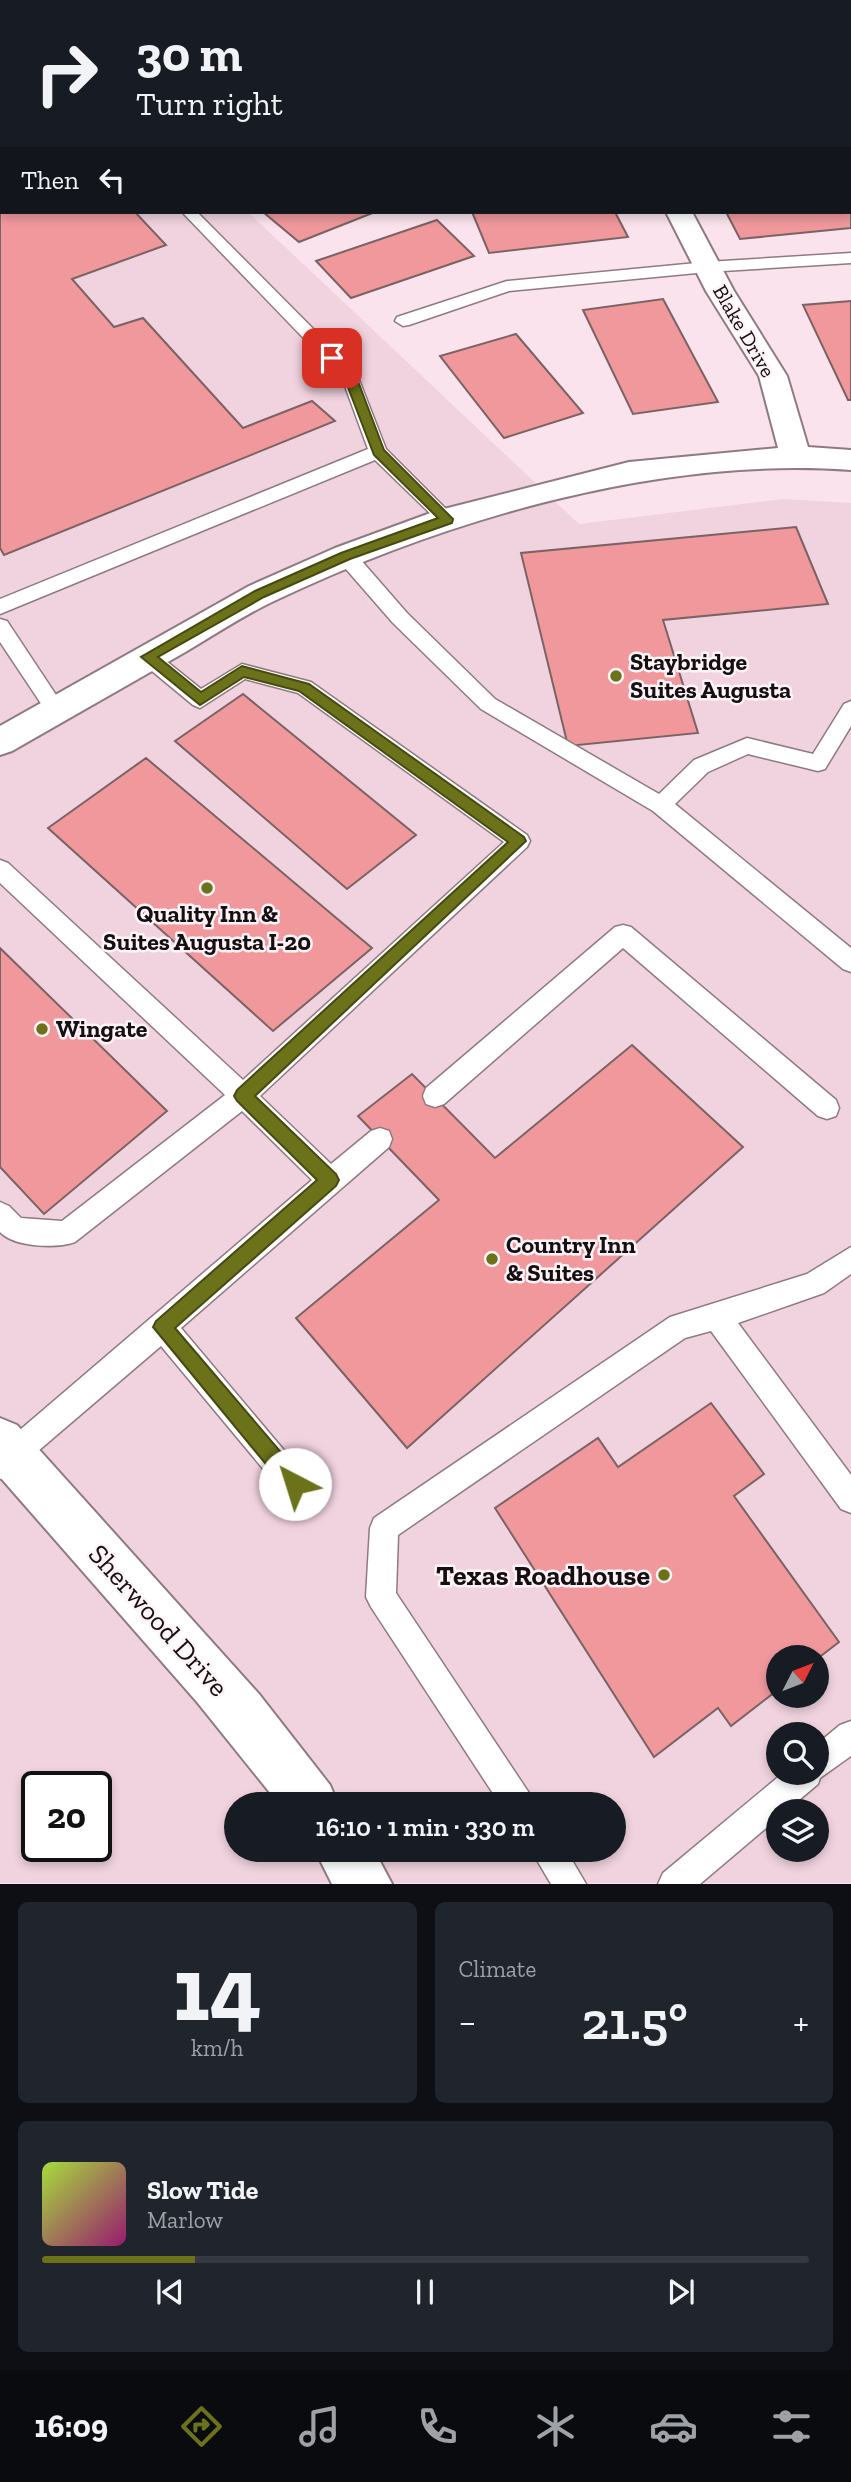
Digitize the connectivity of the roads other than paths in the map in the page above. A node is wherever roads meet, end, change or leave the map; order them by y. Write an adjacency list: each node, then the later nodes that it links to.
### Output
1 (191, 214): 6 (lane)
2 (680, 214): 4 (main road, Blake Drive)
3 (851, 258): 4 (lane)
4 (707, 267): 5 (lane); 7 (main road, Blake Drive)
5 (403, 321)
6 (378, 452): 9 (lane); 11 (lane)
7 (795, 456): 8 (main road); 9 (main road)
8 (851, 460)
9 (447, 519): 10 (main road)
10 (346, 556): 13 (main road); 17 (lane)
11 (0, 607)
12 (0, 626): 14 (lane)
13 (148, 657): 14 (main road); 20 (lane)
14 (55, 709): 16 (main road)
15 (851, 709): 17 (lane)
16 (0, 742)
17 (661, 805): 19 (lane)
18 (0, 869): 20 (lane)
19 (851, 962)
20 (243, 1096): 24 (lane); 25 (lane)
21 (435, 1096): 22 (lane)
22 (827, 1108)
23 (380, 1139): 24 (lane)
24 (330, 1180): 28 (lane)
25 (0, 1213)
26 (847, 1268): 27 (lane)
27 (717, 1317): 31 (lane); 36 (lane)
28 (163, 1327): 29 (lane); 30 (lane)
29 (4, 1454): 35 (main road, Sherwood Drive)
30 (295, 1484)
31 (851, 1499)
32 (851, 1736): 33 (lane)
33 (829, 1754)
34 (793, 1785): 41 (lane)
35 (303, 1792)
36 (509, 1792)
37 (350, 1862): 39 (main road)
38 (555, 1862): 40 (lane)
39 (365, 1884)
40 (570, 1884)
41 (674, 1884)

